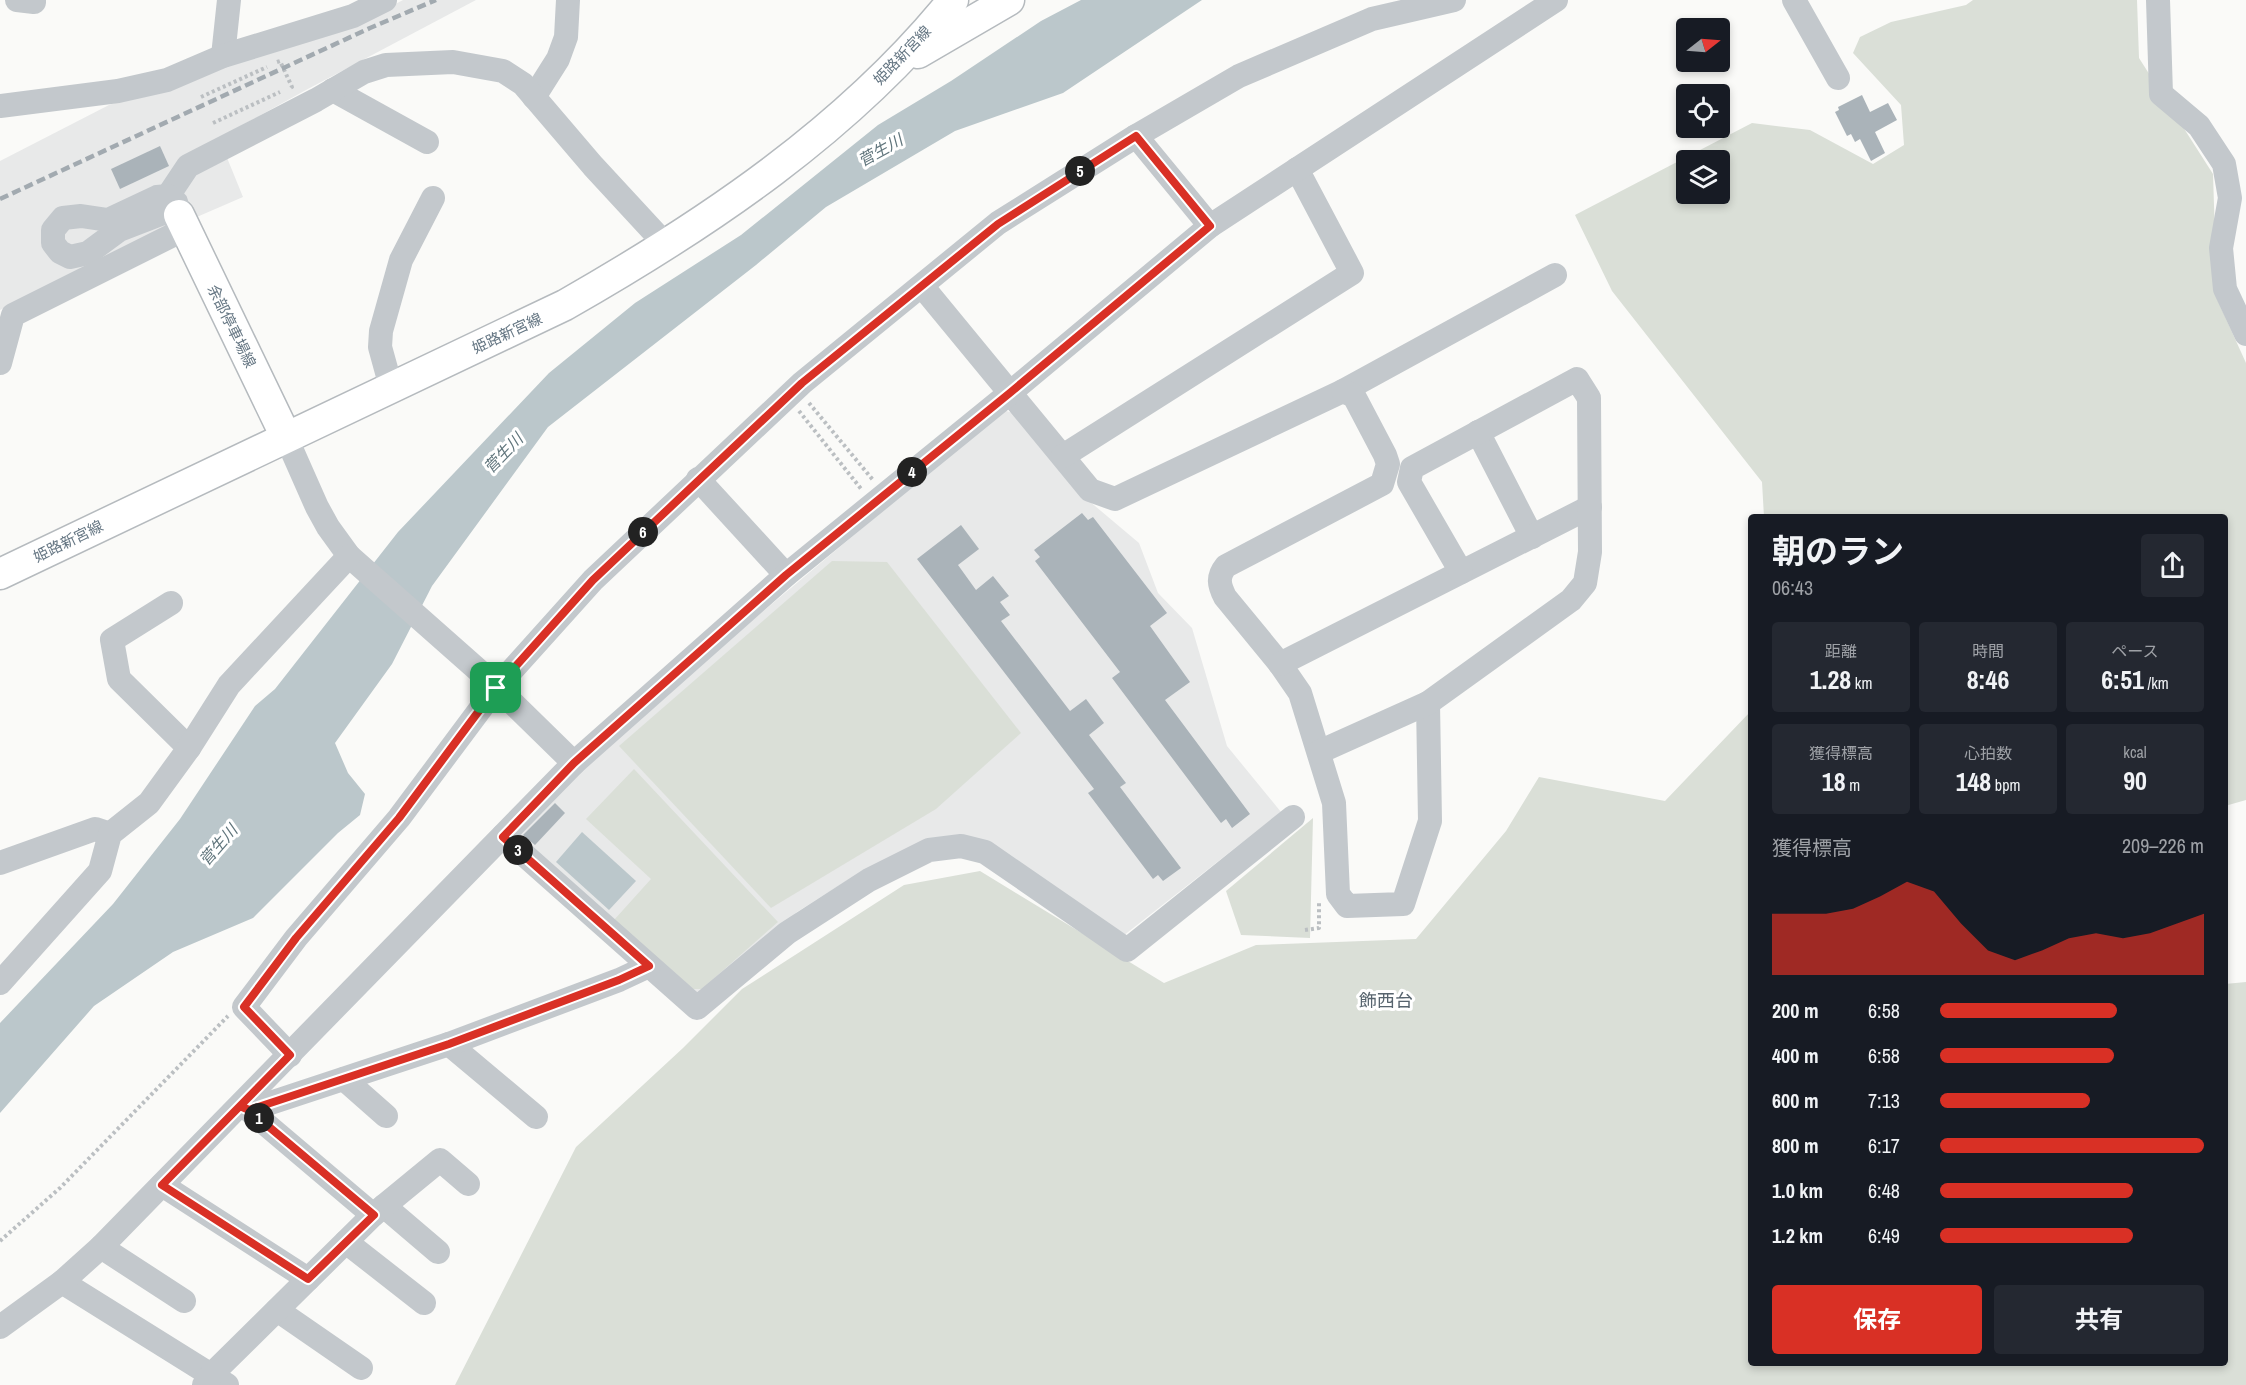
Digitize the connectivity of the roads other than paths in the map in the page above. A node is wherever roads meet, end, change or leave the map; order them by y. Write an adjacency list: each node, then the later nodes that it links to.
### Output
1 (17, 0): 2 (street)
2 (34, 0)
3 (229, 0): 12 (street)
4 (385, 0): 12 (street)
5 (568, 0): 16 (street)
6 (953, 0): 13 (main road, 姫路新宮線)
7 (1454, 0): 18 (street)
8 (1556, 0): 20 (street)
9 (1794, 0): 14 (street)
10 (2157, 0): 21 (street)
11 (996, 3): 13 (main road)
12 (223, 57): 17 (street)
13 (888, 73): 25 (main road, 姫路新宮線)
14 (1838, 78)
15 (333, 90): 16 (street); 19 (street); 23 (street)
16 (534, 97): 25 (street)
17 (0, 106)
18 (1136, 136): 24 (street); 27 (street)
19 (428, 142)
20 (1297, 169): 24 (street); 35 (street)
21 (2237, 193): 28 (street)
22 (433, 198): 30 (street)
23 (178, 214): 29 (street); 34 (main road, 余部停車場線)
24 (1210, 226): 32 (street)
25 (666, 245): 30 (main road, 姫路新宮線)
26 (1555, 275): 31 (street)
27 (922, 286): 32 (street); 36 (street)
28 (2246, 334)
29 (0, 363)
30 (392, 387): 34 (main road, 姫路新宮線)
31 (1343, 391): 35 (street); 44 (street)
32 (1011, 392): 35 (street); 42 (street)
33 (1478, 432): 37 (street); 38 (street); 40 (street)
34 (286, 437): 39 (street); 41 (main road, 姫路新宮線)
35 (1063, 456)
36 (698, 480): 42 (street); 45 (street)
37 (1590, 507): 38 (street); 46 (street)
38 (1533, 537): 40 (street)
39 (353, 560): 45 (street); 47 (street)
40 (1461, 572): 44 (street)
41 (0, 574)
42 (786, 575): 49 (street)
43 (171, 603): 47 (street)
44 (1280, 664): 48 (street)
45 (492, 683): 49 (street); 57 (street)
46 (1428, 703): 48 (street); 48 (street)
47 (189, 748): 51 (street)
48 (1319, 752)
49 (574, 763): 52 (street)
50 (1293, 818): 54 (street)
51 (110, 834): 53 (street); 55 (street)
52 (503, 837): 54 (street); 57 (street)
53 (0, 863)
54 (649, 966): 56 (street)
55 (0, 983)
56 (449, 1044): 58 (street); 61 (street)
57 (290, 1055): 59 (street)
58 (344, 1079): 59 (street); 60 (street)
59 (245, 1108): 63 (street); 64 (street)
60 (386, 1116)
61 (536, 1117)
62 (468, 1184): 64 (street)
63 (162, 1185): 66 (street); 68 (street)
64 (379, 1211): 65 (street); 67 (street)
65 (346, 1242): 68 (street); 71 (street)
66 (101, 1247): 69 (street); 70 (street)
67 (438, 1252)
68 (308, 1279): 72 (street)
69 (62, 1282): 73 (street); 75 (street)
70 (184, 1301)
71 (424, 1303)
72 (277, 1310): 74 (street); 75 (street)
73 (0, 1327)
74 (360, 1368)
75 (214, 1382)

